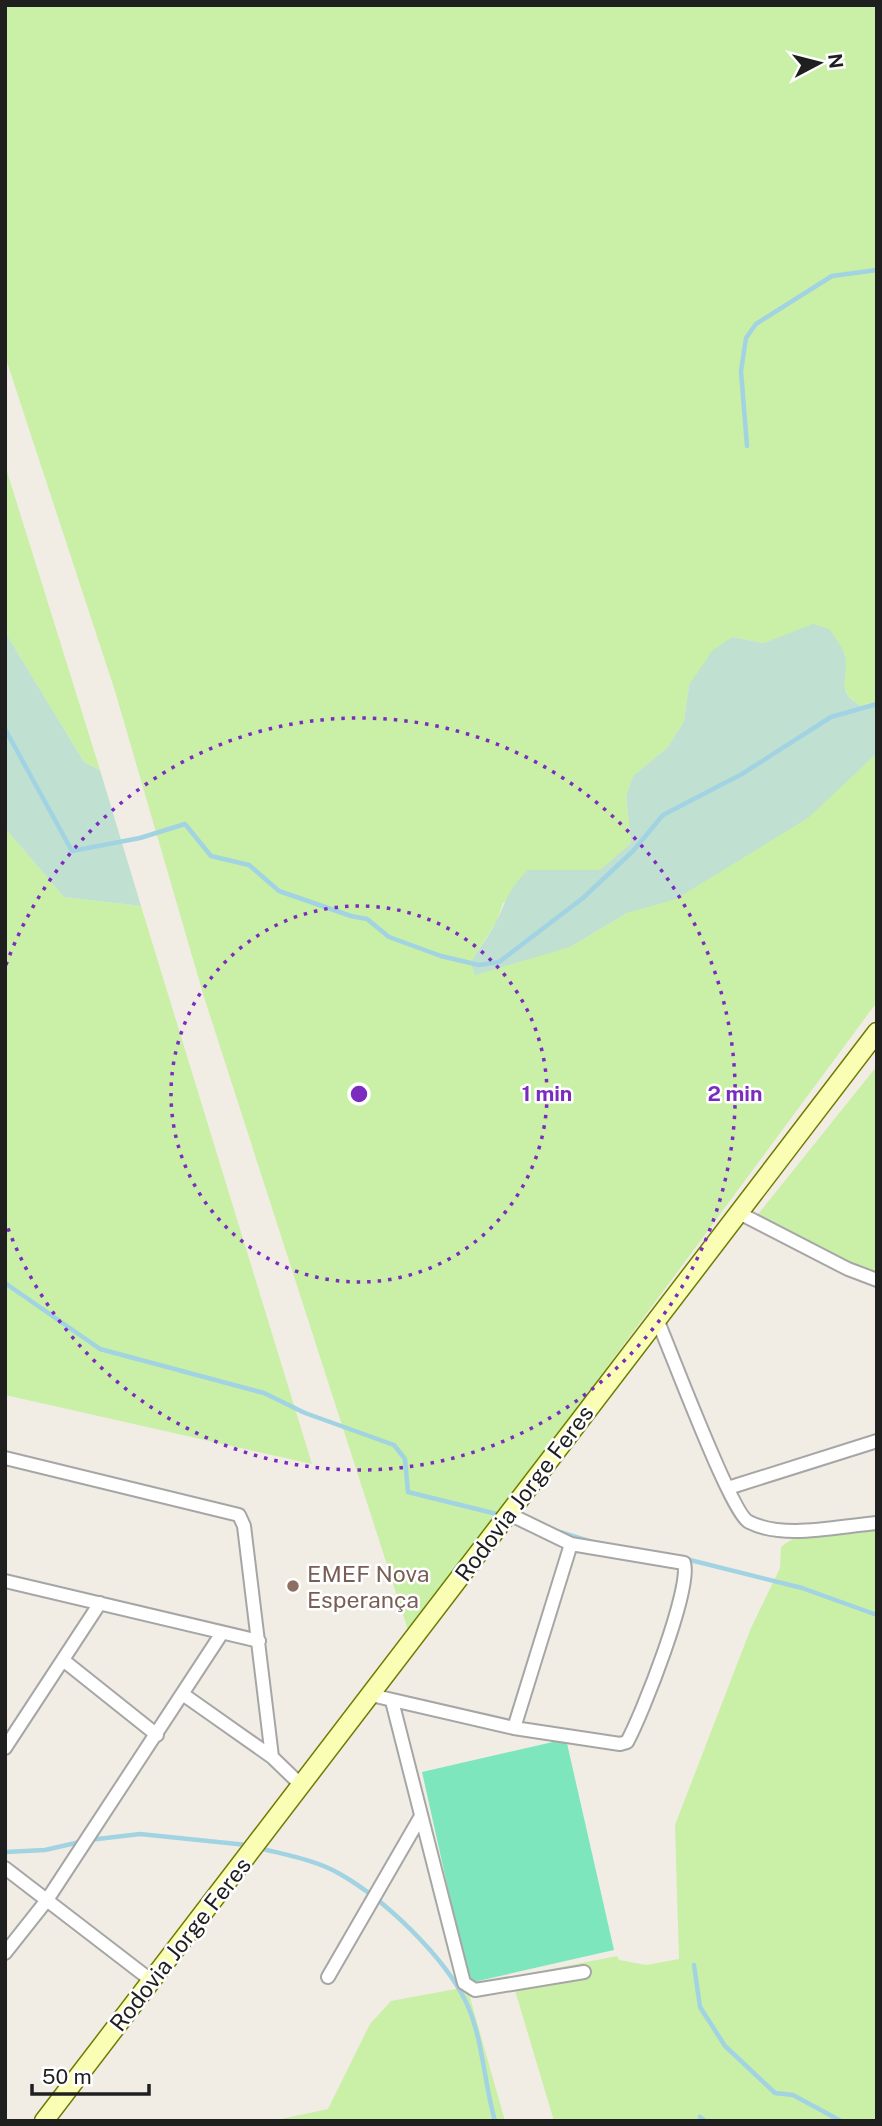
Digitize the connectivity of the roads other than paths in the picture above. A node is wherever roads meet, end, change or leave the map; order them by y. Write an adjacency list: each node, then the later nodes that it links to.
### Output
1 (877, 1032): 2 (main road, Rodovia Jorge Feres)
2 (738, 1213): 3 (street); 4 (main road, Rodovia Jorge Feres)
3 (877, 1280)
4 (656, 1317): 7 (street); 8 (main road, Rodovia Jorge Feres)
5 (877, 1441): 7 (street)
6 (5, 1458): 14 (street)
7 (728, 1488): 9 (street)
8 (509, 1514): 10 (street); 17 (main road, Rodovia Jorge Feres)
9 (877, 1523)
10 (571, 1544): 19 (street); 19 (street)
11 (5, 1581): 12 (street)
12 (100, 1603): 13 (street); 15 (street)
13 (222, 1633): 14 (street); 16 (street)
14 (259, 1640): 22 (street)
15 (63, 1660): 20 (street); 21 (street)
16 (184, 1695): 20 (street); 22 (street)
17 (371, 1695): 18 (street); 23 (main road, Rodovia Jorge Feres)
18 (392, 1700): 19 (street); 24 (street)
19 (514, 1728)
20 (157, 1735): 26 (street)
21 (5, 1748)
22 (272, 1757): 23 (street)
23 (302, 1786): 30 (main road, Rodovia Jorge Feres)
24 (421, 1815): 28 (street); 29 (street)
25 (5, 1868): 26 (street)
26 (47, 1900): 27 (street); 30 (street)
27 (5, 1953)
28 (584, 1972)
29 (328, 1977)
30 (152, 1981): 31 (main road, Rodovia Jorge Feres)
31 (44, 2121)

